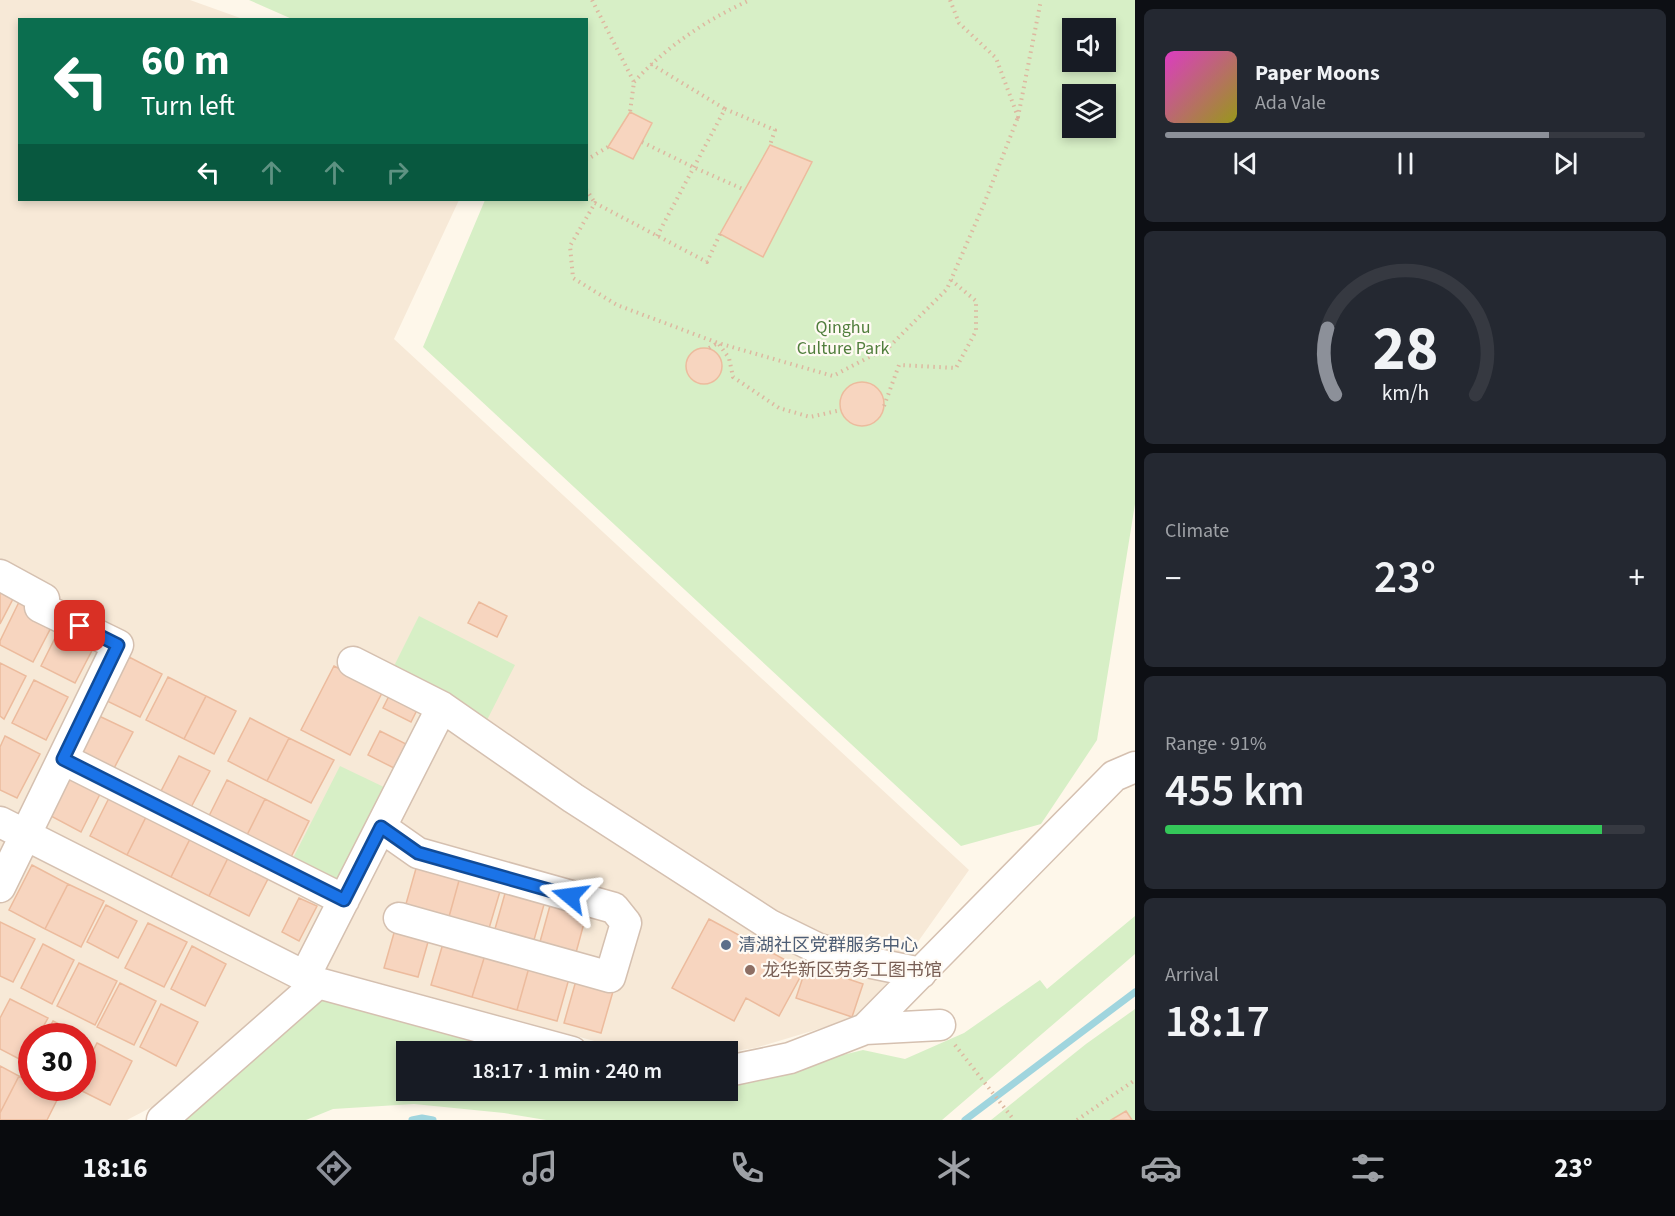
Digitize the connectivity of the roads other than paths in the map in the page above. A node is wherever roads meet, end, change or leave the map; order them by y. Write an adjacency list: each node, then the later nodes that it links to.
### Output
1 (0, 574): 4 (street)
2 (353, 662): 3 (street)
3 (442, 707): 6 (street); 11 (street)
4 (63, 759): 7 (street); 9 (street)
5 (1135, 767): 11 (street)
6 (381, 827): 9 (street); 10 (street)
7 (13, 829): 8 (street); 12 (street)
8 (0, 888)
9 (344, 900): 12 (street)
10 (399, 918)
11 (921, 973): 14 (street)
12 (312, 979): 15 (street); 17 (street)
13 (940, 1025): 14 (street)
14 (865, 1029): 16 (street)
15 (533, 1041)
16 (738, 1069)
17 (162, 1120)

